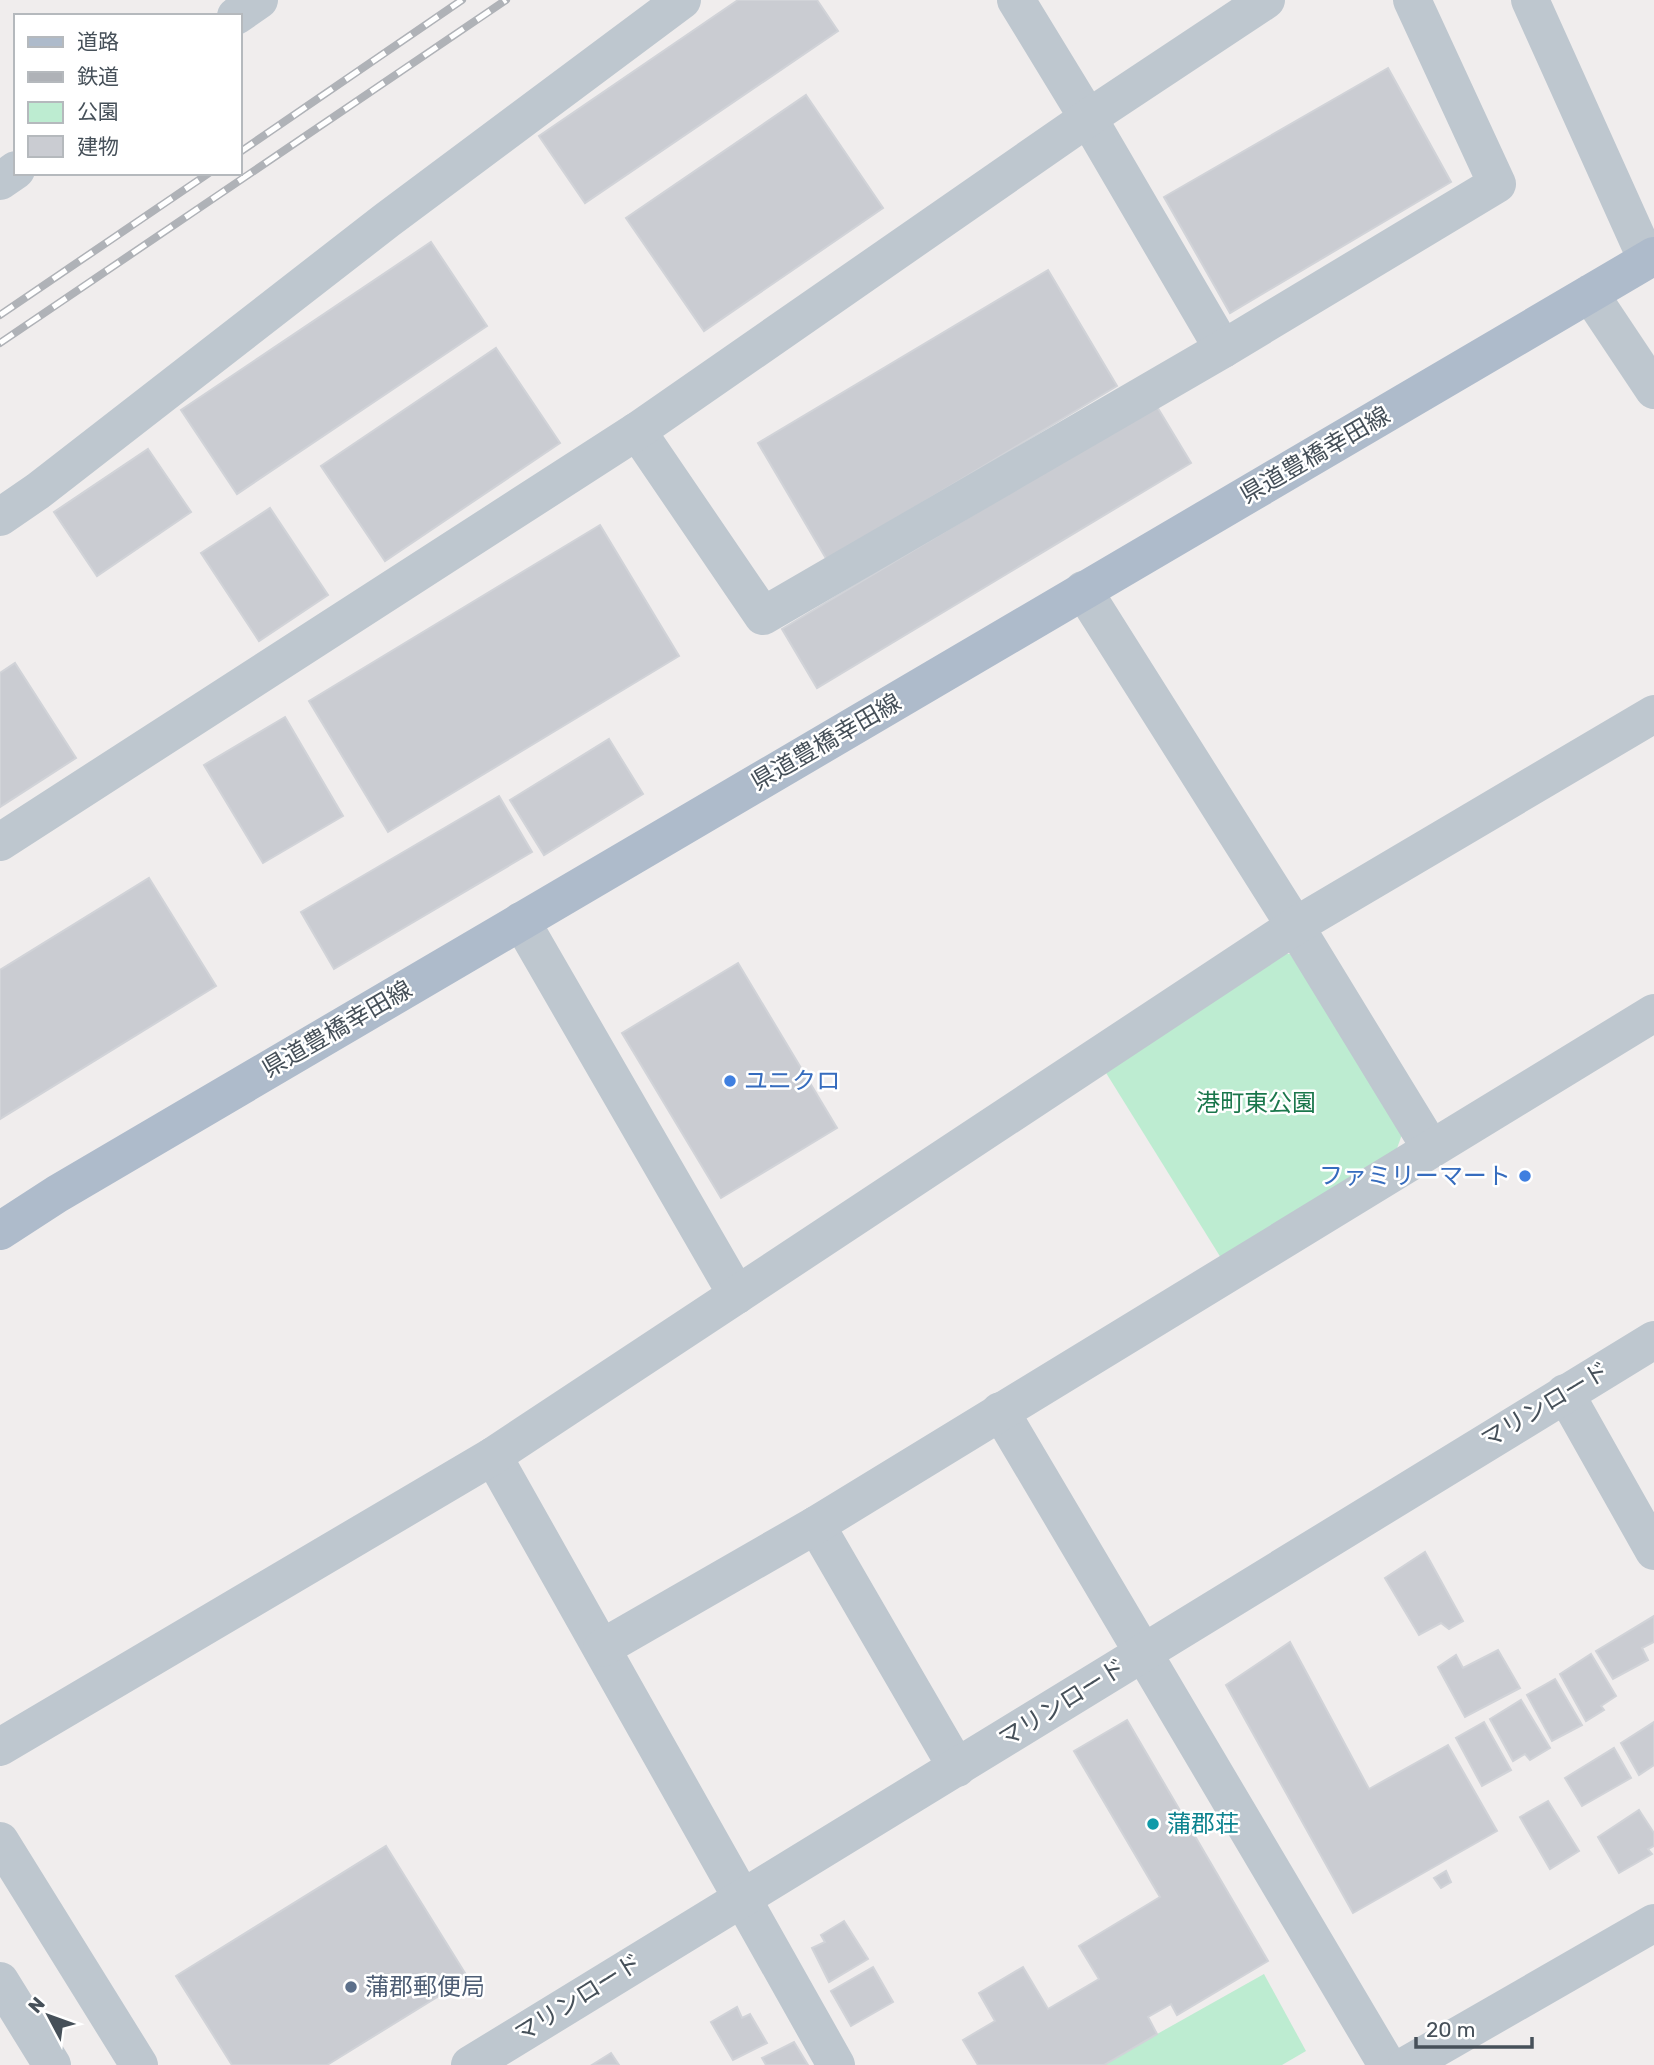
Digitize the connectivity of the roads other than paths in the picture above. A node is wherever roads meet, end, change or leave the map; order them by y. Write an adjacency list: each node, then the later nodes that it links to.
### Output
1 (682, 0): 12 (street)
2 (1016, 0): 6 (street)
3 (1266, 0): 6 (street)
4 (1412, 0): 9 (street)
5 (1530, 0): 7 (street)
6 (1088, 118): 9 (street); 11 (street)
7 (1651, 258): 8 (main road, 県道豊橋幸田線)
8 (1590, 294): 10 (street); 13 (main road, 県道豊橋幸田線)
9 (1223, 349): 11 (street)
10 (1654, 390)
11 (637, 431): 15 (street)
12 (0, 517)
13 (1083, 590): 16 (main road, 県道豊橋幸田線); 17 (street)
14 (1654, 714): 17 (street)
15 (0, 842)
16 (521, 921): 20 (main road, 県道豊橋幸田線); 21 (street)
17 (1295, 926): 19 (street); 21 (street)
18 (1654, 1013): 19 (street)
19 (1430, 1147): 24 (street)
20 (0, 1231)
21 (737, 1295): 25 (street)
22 (1654, 1339): 23 (street, マリンロード)
23 (1564, 1393): 27 (street); 29 (street, マリンロード)
24 (1000, 1411): 26 (street); 29 (street)
25 (493, 1456): 28 (street); 30 (street)
26 (817, 1525): 28 (street); 31 (street)
27 (1654, 1551)
28 (602, 1648): 33 (street)
29 (1142, 1653): 31 (street, マリンロード); 40 (street)
30 (0, 1747)
31 (957, 1768): 33 (street, マリンロード)
32 (0, 1841): 37 (street)
33 (743, 1898): 38 (street, マリンロード); 39 (street)
34 (1654, 1923): 41 (street)
35 (0, 1981): 36 (street)
36 (52, 2065)
37 (139, 2065)
38 (470, 2065)
39 (836, 2065)
40 (1387, 2065)
41 (1407, 2065)

